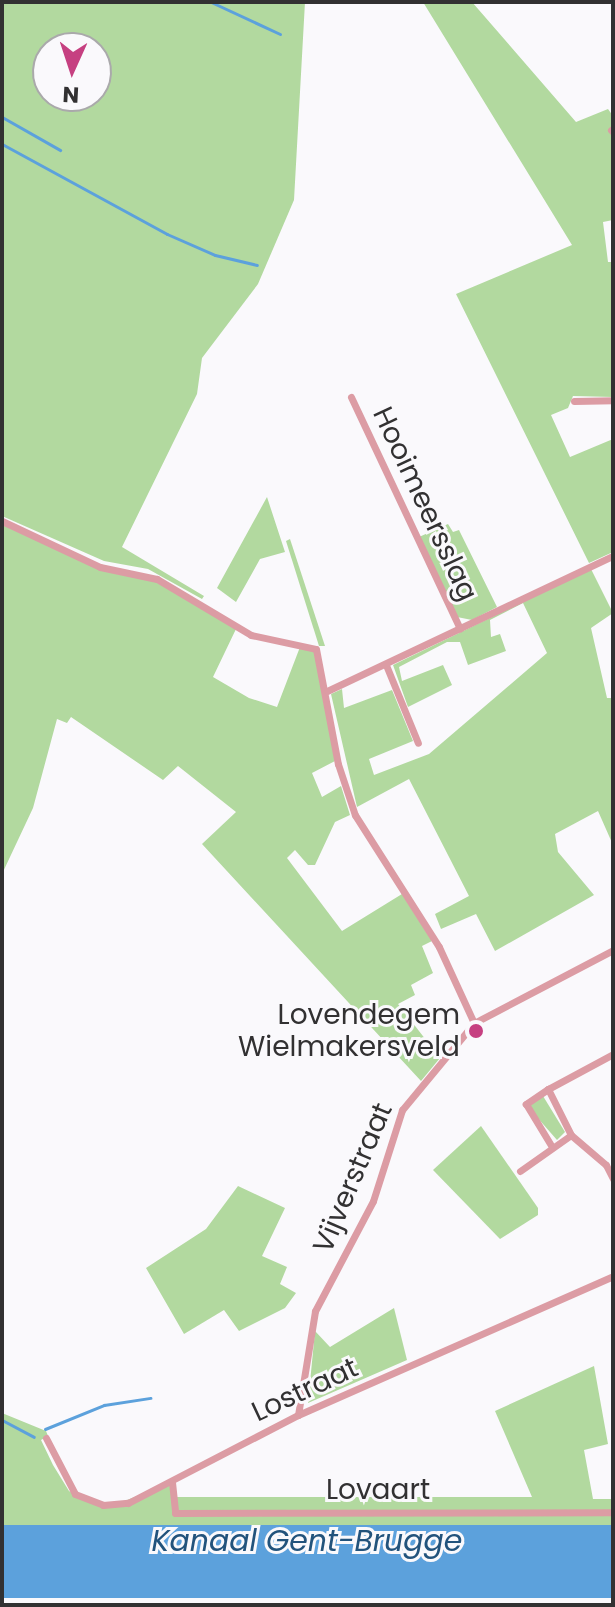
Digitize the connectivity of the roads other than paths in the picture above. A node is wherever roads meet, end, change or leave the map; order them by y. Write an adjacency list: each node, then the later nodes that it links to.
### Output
1 (351, 397): 6 (street, Hooimeersslag)
2 (613, 400): 3 (street)
3 (574, 401)
4 (2, 521): 8 (street)
5 (613, 556): 6 (street, Hooimeersslag)
6 (460, 629): 7 (street, Hooimeersslag)
7 (386, 665): 8 (street, Hooimeersslag); 9 (street)
8 (327, 691): 11 (street)
9 (418, 743)
10 (613, 950): 11 (street)
11 (474, 1023): 19 (street, Vijverstraat)
12 (613, 1054): 13 (street)
13 (548, 1089): 14 (street); 15 (street)
14 (571, 1135): 15 (street); 17 (street)
15 (552, 1147): 16 (street)
16 (520, 1171)
17 (613, 1179)
18 (613, 1276): 19 (street, Lostraat)
19 (298, 1415): 21 (street, Lostraat)
20 (46, 1438): 21 (street, Lostraat)
21 (172, 1482): 22 (street, Lovaart)
22 (613, 1512)

